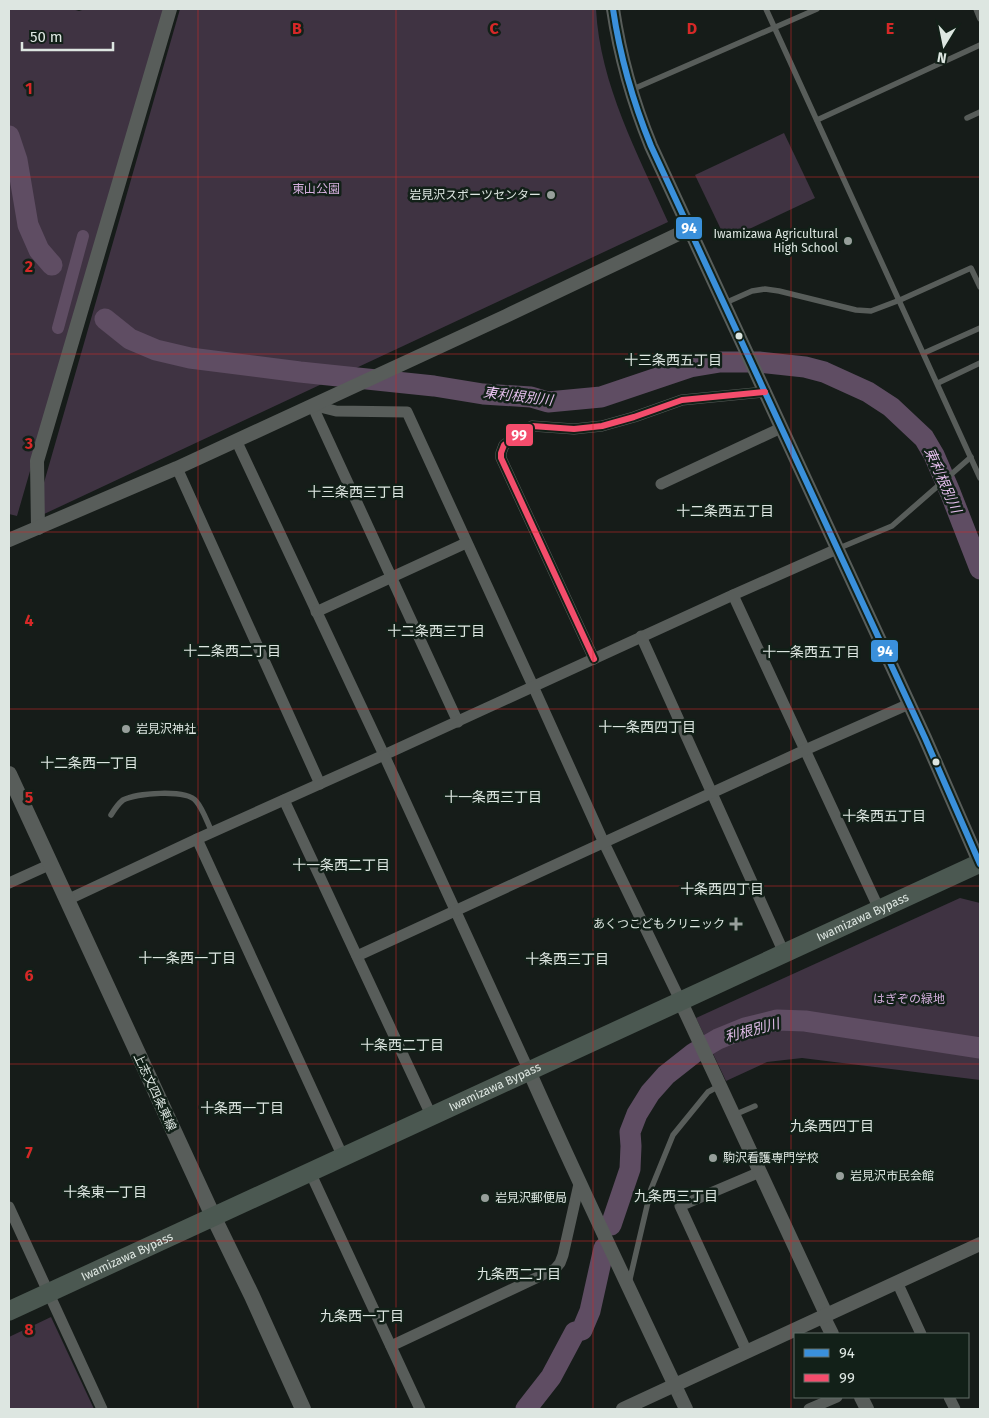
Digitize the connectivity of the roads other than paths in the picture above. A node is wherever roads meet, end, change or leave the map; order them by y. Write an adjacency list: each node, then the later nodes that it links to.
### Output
1 (170, 9): 30 (street)
2 (613, 9): 10 (street)
3 (766, 9): 8 (lane)
4 (816, 9): 6 (lane)
5 (976, 9): 7 (lane)
6 (804, 11): 8 (lane)
7 (980, 19)
8 (775, 27): 10 (lane); 13 (lane)
9 (980, 45): 13 (lane)
10 (631, 90): 14 (street)
11 (980, 112): 12 (lane)
12 (967, 118)
13 (818, 120): 16 (lane)
14 (689, 229): 17 (street); 23 (street)
15 (980, 287): 16 (lane)
16 (900, 300): 17 (lane); 19 (lane)
17 (724, 303): 22 (street)
18 (980, 328): 19 (lane)
19 (924, 354): 21 (lane)
20 (980, 363): 21 (lane)
21 (938, 383): 26 (lane)
22 (764, 389): 24 (street); 38 (street)
23 (312, 405): 25 (street); 32 (street); 34 (street)
24 (781, 428): 29 (street); 33 (street)
25 (236, 440): 27 (street); 36 (street)
26 (971, 457): 28 (lane); 33 (lane)
27 (177, 468): 30 (street); 45 (street)
28 (980, 478)
29 (661, 484)
30 (38, 528): 31 (street)
31 (9, 540)
32 (466, 542): 34 (street); 39 (street)
33 (837, 549): 35 (street); 40 (street)
34 (392, 577): 36 (street); 41 (street)
35 (733, 595): 37 (street); 42 (street)
36 (316, 612): 43 (street)
37 (641, 636): 38 (street); 46 (street)
38 (594, 658): 39 (street)
39 (533, 686): 41 (street); 51 (street)
40 (909, 704): 42 (street); 52 (street)
41 (458, 722): 43 (street)
42 (805, 750): 46 (street); 56 (street)
43 (384, 755): 45 (street); 57 (street)
44 (9, 774): 53 (main road, 上志文四条東線)
45 (320, 784): 47 (street)
46 (713, 793): 51 (street); 58 (street)
47 (284, 800): 49 (street); 59 (street)
48 (111, 816): 49 (lane)
49 (212, 832): 50 (street)
50 (196, 839): 55 (street); 66 (street)
51 (604, 843): 57 (street); 60 (street)
52 (980, 863): 56 (highway, Iwamizawa Bypass)
53 (51, 864): 54 (street); 55 (main road, 上志文四条東線)
54 (9, 883)
55 (67, 900): 71 (main road, 上志文四条東線)
56 (879, 909): 58 (highway, Iwamizawa Bypass)
57 (457, 911): 59 (street); 61 (street)
58 (784, 953): 60 (highway, Iwamizawa Bypass)
59 (357, 956): 64 (street)
60 (680, 1000): 61 (highway, Iwamizawa Bypass); 62 (street)
61 (529, 1071): 64 (highway, Iwamizawa Bypass); 69 (street)
62 (719, 1084): 65 (street); 74 (lane)
63 (755, 1106): 65 (lane)
64 (430, 1116): 66 (highway, Iwamizawa Bypass)
65 (733, 1116): 68 (street)
66 (343, 1157): 67 (highway, Iwamizawa Bypass)
67 (310, 1172): 71 (highway, Iwamizawa Bypass); 80 (street)
68 (760, 1172): 77 (street); 81 (street)
69 (579, 1184): 74 (street); 80 (street)
70 (9, 1207): 75 (street)
71 (213, 1216): 75 (highway, Iwamizawa Bypass); 85 (main road, 上志文四条東線)
72 (980, 1244): 73 (street)
73 (897, 1282): 77 (street); 79 (street)
74 (629, 1285): 82 (street)
75 (48, 1292): 76 (highway, Iwamizawa Bypass); 84 (street)
76 (9, 1311)
77 (824, 1315): 78 (street); 81 (street)
78 (832, 1333)
79 (921, 1333)
80 (391, 1346): 86 (street)
81 (747, 1352): 82 (street)
82 (675, 1386): 87 (street); 88 (street)
83 (835, 1398): 89 (street)
84 (102, 1409)
85 (303, 1409)
86 (420, 1409)
87 (623, 1409)
88 (686, 1409)
89 (809, 1409)

